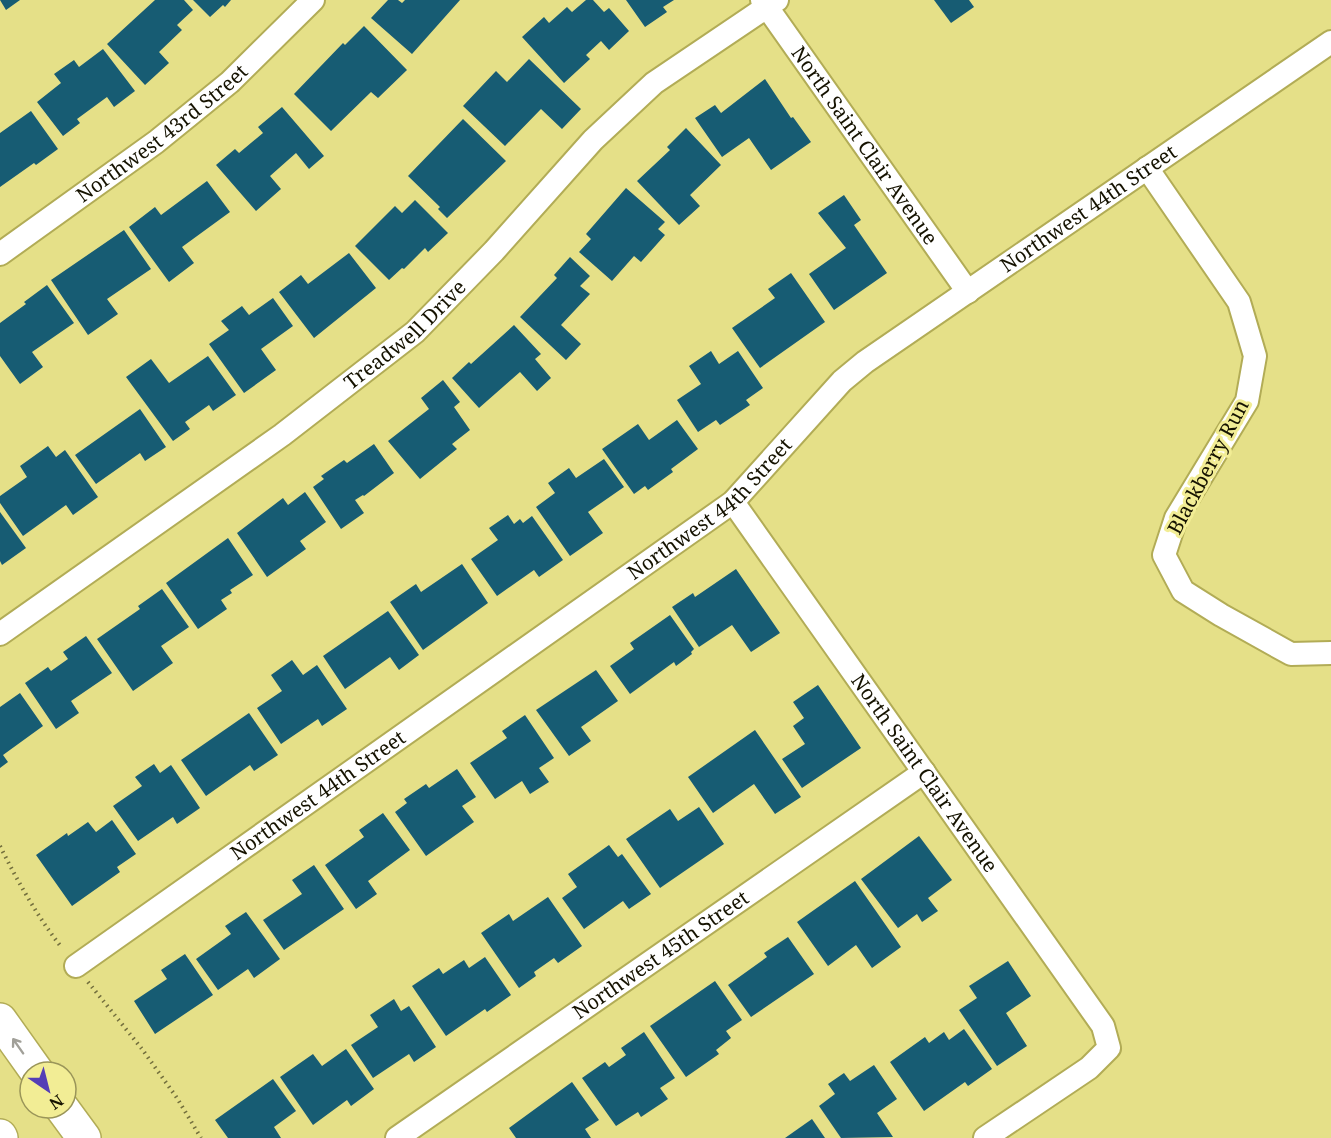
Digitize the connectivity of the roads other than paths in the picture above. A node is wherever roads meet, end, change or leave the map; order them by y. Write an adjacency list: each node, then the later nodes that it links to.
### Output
1 (313, 0): 5 (street, Northwest 43rd Street)
2 (768, 3): 6 (street, North Saint Clair Avenue); 8 (street, Treadwell Drive)
3 (1331, 42): 4 (street, Northwest 44th Street)
4 (1147, 168): 6 (street, Northwest 44th Street); 9 (street, Blackberry Run)
5 (0, 254)
6 (968, 292): 7 (street, Northwest 44th Street)
7 (733, 502): 10 (street, North Saint Clair Avenue); 11 (street, Northwest 44th Street)
8 (0, 634)
9 (1331, 653)
10 (924, 772): 16 (street, Northwest 45th Street); 17 (street, North Saint Clair Avenue)
11 (76, 966)
12 (0, 1020): 13 (highway, one-way to 12)
13 (28, 1060)
14 (71, 1120): 15 (highway)
15 (84, 1138)
16 (397, 1138)
17 (985, 1138)

